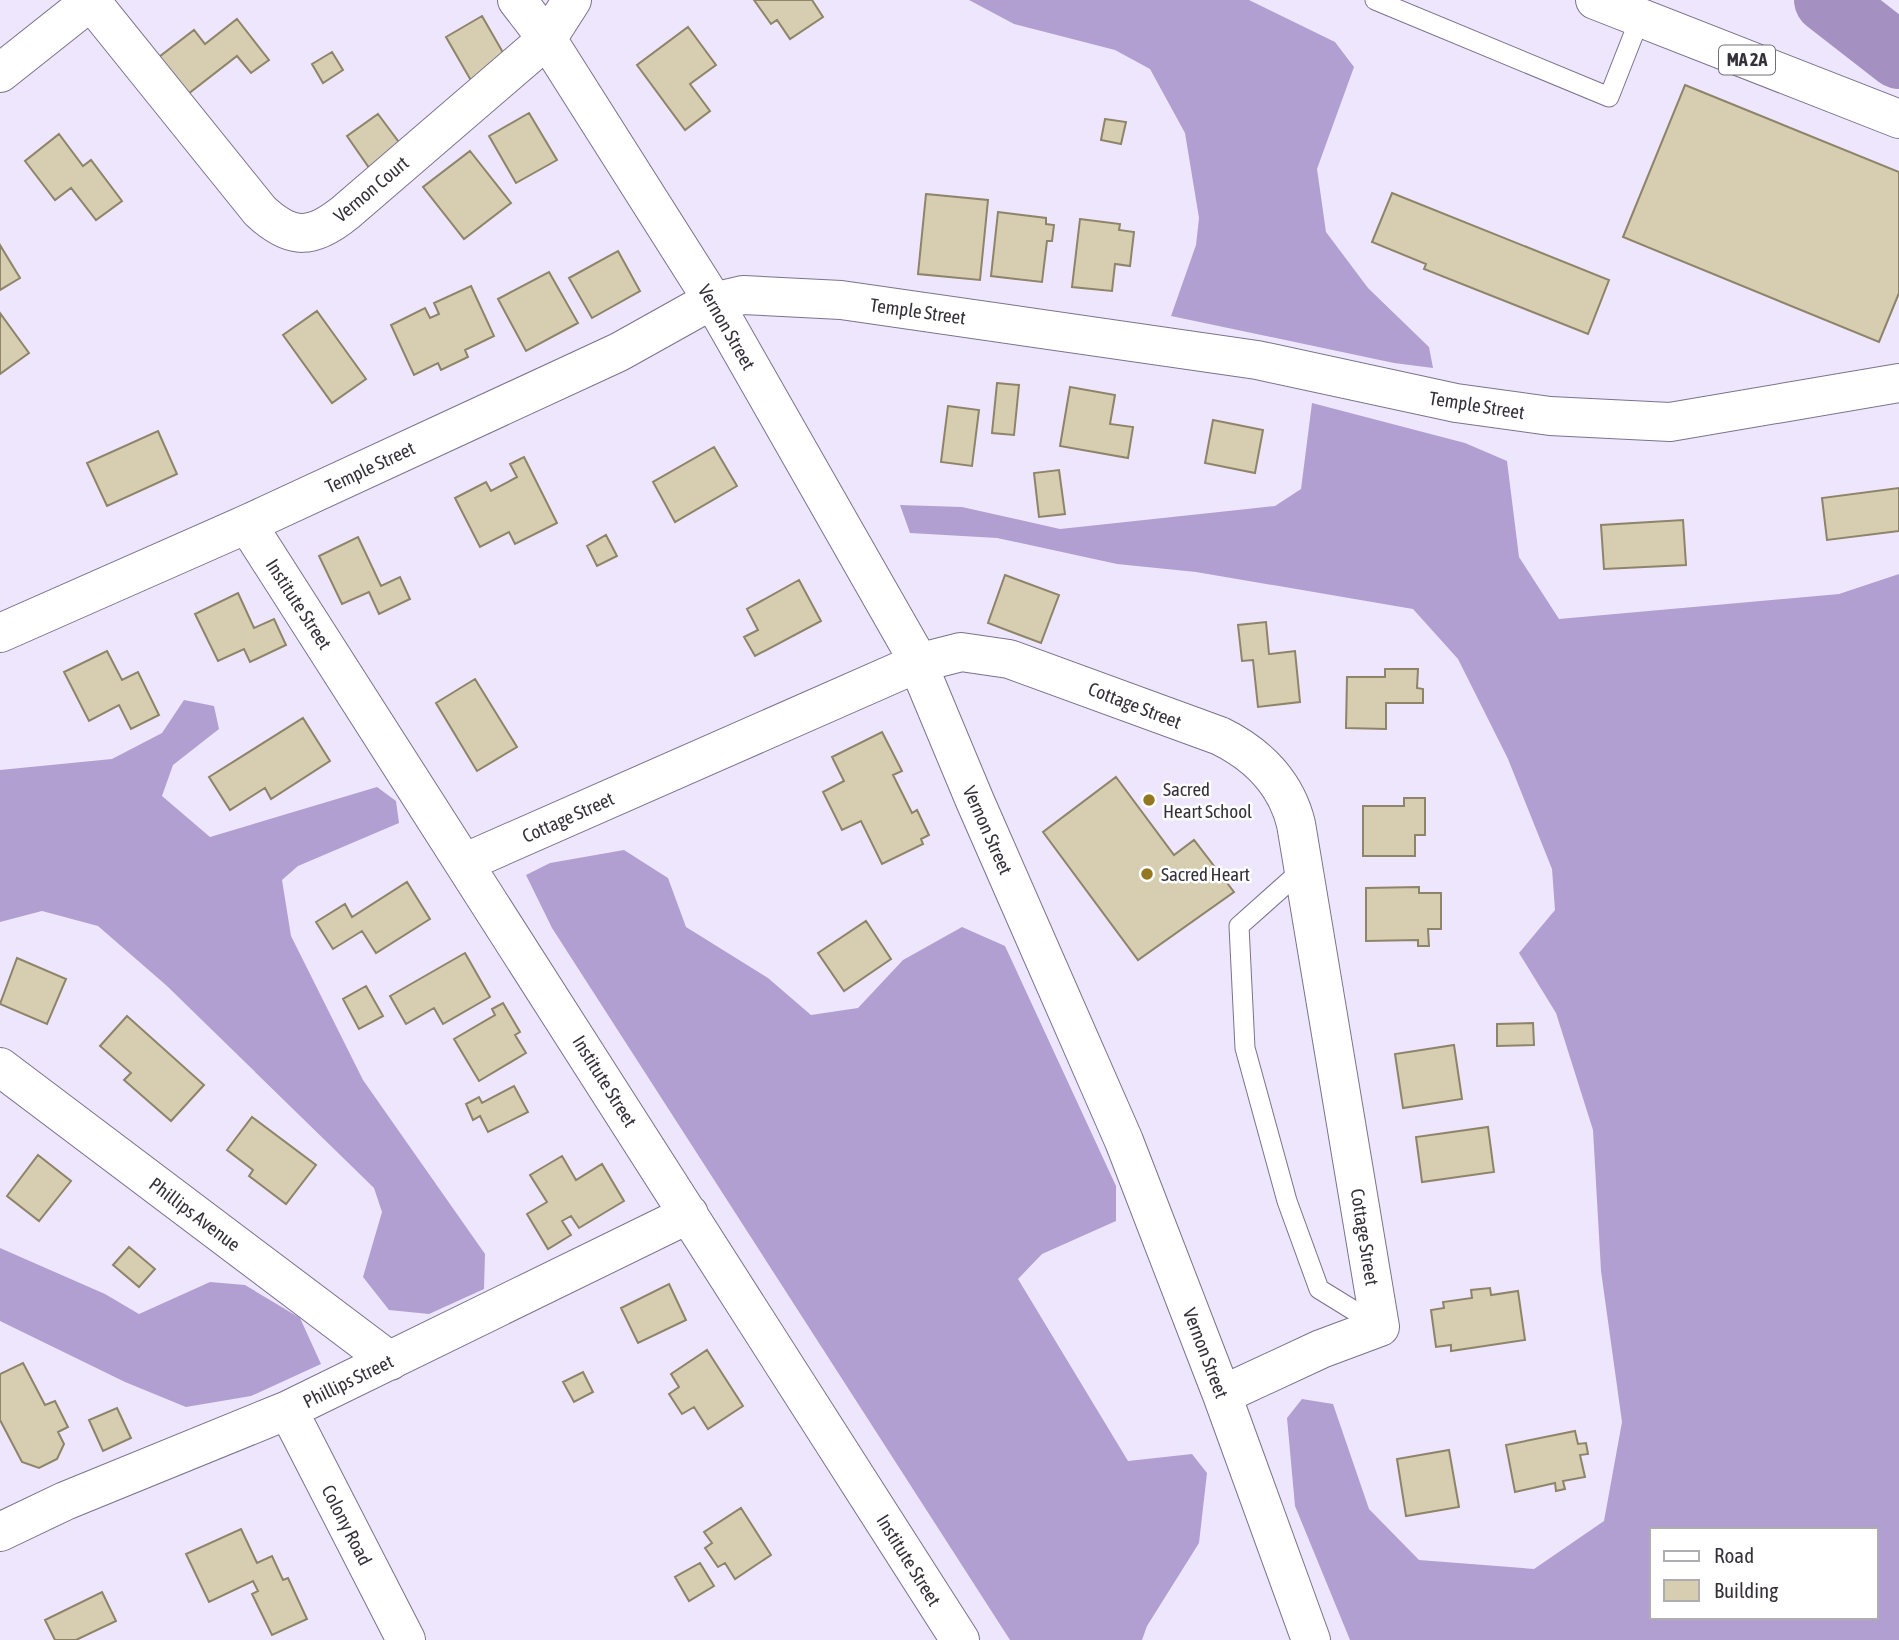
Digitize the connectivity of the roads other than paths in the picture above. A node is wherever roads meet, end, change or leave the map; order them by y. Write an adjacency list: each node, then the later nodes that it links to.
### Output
1 (91, 0): 7 (main road, Vernon Court); 8 (main road)
2 (517, 0): 7 (main road, Vernon Street)
3 (572, 0): 7 (main road, Vernon Court)
4 (1374, 0): 6 (lane)
5 (1595, 0): 6 (main road, MA 2A)
6 (1640, 18): 9 (main road, MA 2A)
7 (547, 39): 10 (main road, Vernon Street)
8 (0, 73)
9 (1899, 119)
10 (713, 301): 11 (main road, Temple Street); 12 (main road, Temple Street); 14 (main road, Vernon Street)
11 (1899, 383)
12 (247, 524): 13 (main road, Temple Street); 15 (main road, Institute Street)
13 (0, 633)
14 (918, 663): 15 (main road, Cottage Street); 16 (main road, Cottage Street); 21 (main road, Vernon Street)
15 (466, 862): 18 (main road, Institute Street)
16 (1303, 870): 19 (main road, Cottage Street); 19 (lane)
17 (0, 1067): 20 (main road, Phillips Avenue)
18 (689, 1214): 20 (main road, Phillips Street); 25 (main road, Institute Street)
19 (1380, 1327): 21 (main road)
20 (390, 1361): 22 (main road, Phillips Street)
21 (1222, 1395): 26 (main road, Vernon Street)
22 (288, 1410): 23 (main road, Phillips Street); 24 (main road, Colony Road)
23 (0, 1532)
24 (406, 1640)
25 (960, 1640)
26 (1311, 1640)

